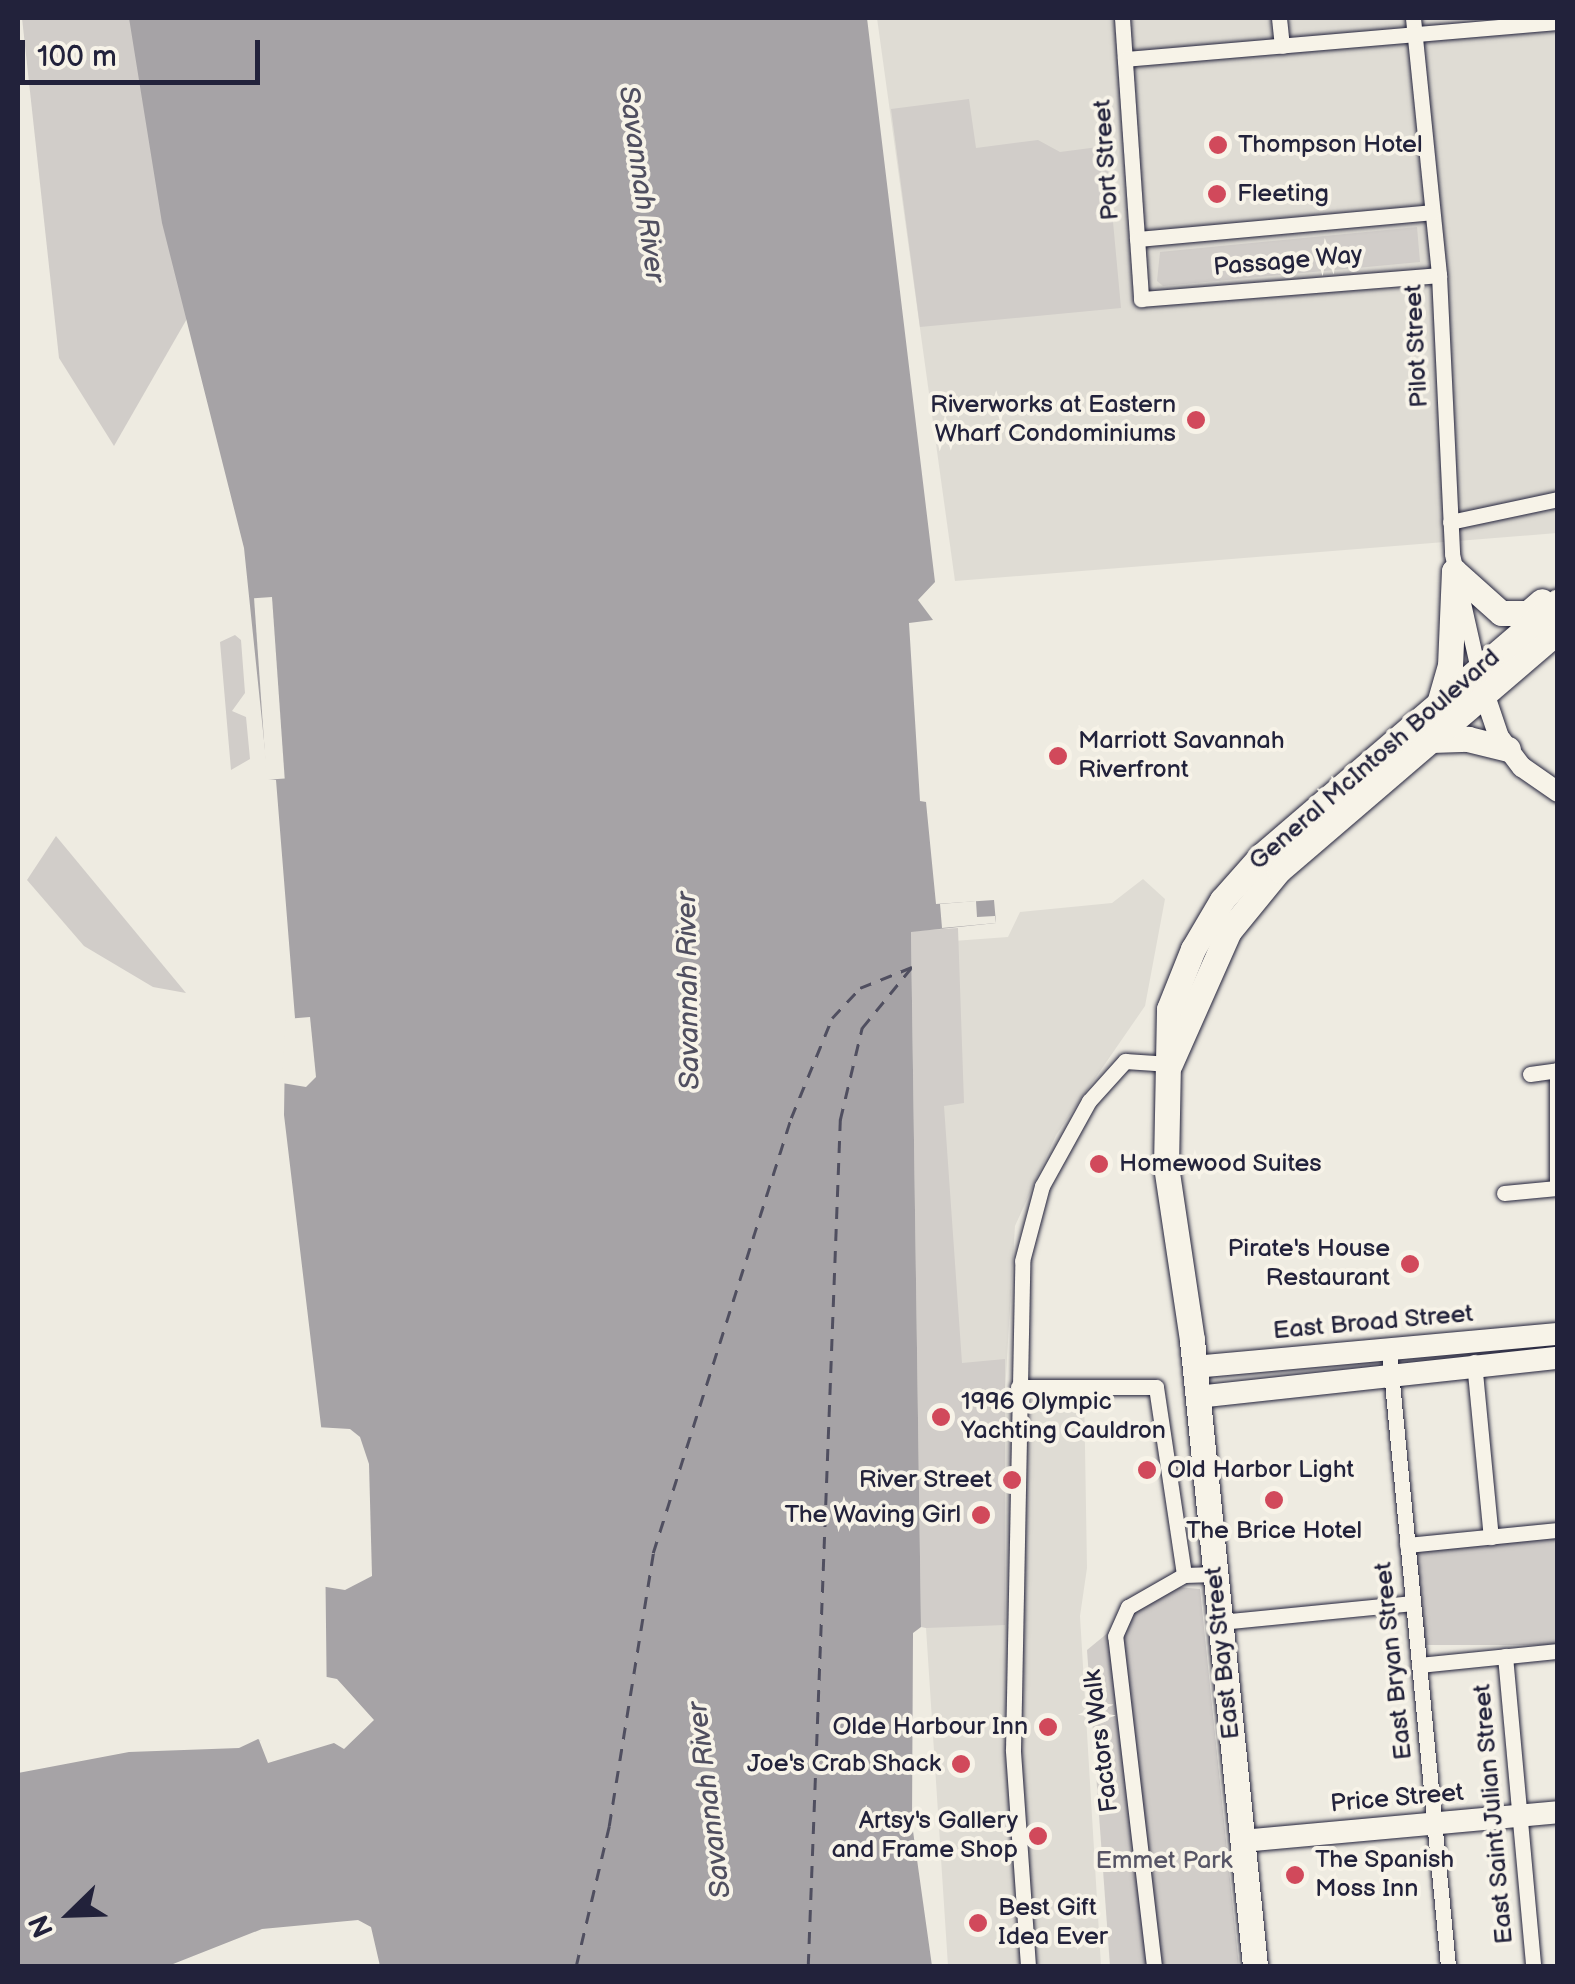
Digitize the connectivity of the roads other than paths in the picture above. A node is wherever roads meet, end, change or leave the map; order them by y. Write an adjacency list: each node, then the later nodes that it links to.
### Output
1 (1122, 18): 6 (street, Port Street)
2 (1279, 18): 5 (street)
3 (1558, 22): 4 (street)
4 (1414, 26): 5 (street); 7 (street, Pilot Street)
5 (1282, 46): 6 (street)
6 (1125, 59): 8 (street, Port Street)
7 (1432, 212): 8 (street, Passage Way); 9 (street, Pilot Street)
8 (1137, 239): 10 (street, Port Street)
9 (1438, 275): 10 (street, Passage Way); 12 (street, Pilot Street)
10 (1141, 300)
11 (1558, 498): 12 (street)
12 (1450, 522): 13 (street, Pilot Street)
13 (1454, 570): 14 (main road); 17 (street, Pilot Street); 18 (main road)
14 (1558, 588)
15 (1558, 602): 17 (main road, General McIntosh Boulevard)
16 (1558, 631): 17 (main road, General McIntosh Boulevard)
17 (1480, 682): 18 (main road, General McIntosh Boulevard); 19 (main road, General McIntosh Boulevard); 20 (street)
18 (1437, 704): 22 (main road, General McIntosh Boulevard)
19 (1431, 740): 20 (main road); 22 (main road, General McIntosh Boulevard)
20 (1508, 749): 21 (street)
21 (1558, 792)
22 (1170, 1064): 27 (main road, General McIntosh Boulevard); 33 (street)
23 (1557, 1070): 24 (street); 25 (street)
24 (1530, 1074)
25 (1504, 1192)
26 (1558, 1334): 28 (main road, East Broad Street)
27 (1192, 1340): 31 (main road, East Bay Street)
28 (1473, 1342): 30 (main road, East Broad Street); 32 (street)
29 (1558, 1358): 32 (main road, East Broad Street)
30 (1390, 1363): 31 (main road, East Broad Street); 32 (main road, East Broad Street); 34 (main road, East Broad Street); 37 (street, East Bryan Street)
31 (1194, 1367): 34 (main road, East Bay Street)
32 (1475, 1367): 36 (street)
33 (1018, 1388): 39 (street); 49 (street)
34 (1197, 1397): 38 (main road, East Bay Street)
35 (1558, 1530): 36 (street)
36 (1491, 1537): 37 (street)
37 (1407, 1545): 40 (street, East Bryan Street)
38 (1215, 1574): 39 (street, Factors Walk); 41 (main road, East Bay Street)
39 (1184, 1575): 50 (street, Factors Walk)
40 (1413, 1604): 41 (street); 44 (street, East Bryan Street)
41 (1220, 1622): 48 (main road, East Bay Street)
42 (1558, 1652): 43 (street)
43 (1505, 1656): 44 (street); 46 (street, East Saint Julian Street)
44 (1419, 1665): 47 (street, East Bryan Street)
45 (1558, 1812): 46 (main road, Price Street)
46 (1520, 1815): 47 (main road, Price Street); 53 (street, East Saint Julian Street)
47 (1436, 1823): 48 (main road, Price Street); 52 (street, East Bryan Street)
48 (1242, 1841): 51 (main road, East Bay Street)
49 (1028, 1966)
50 (1154, 1966)
51 (1255, 1966)
52 (1448, 1966)
53 (1534, 1966)

